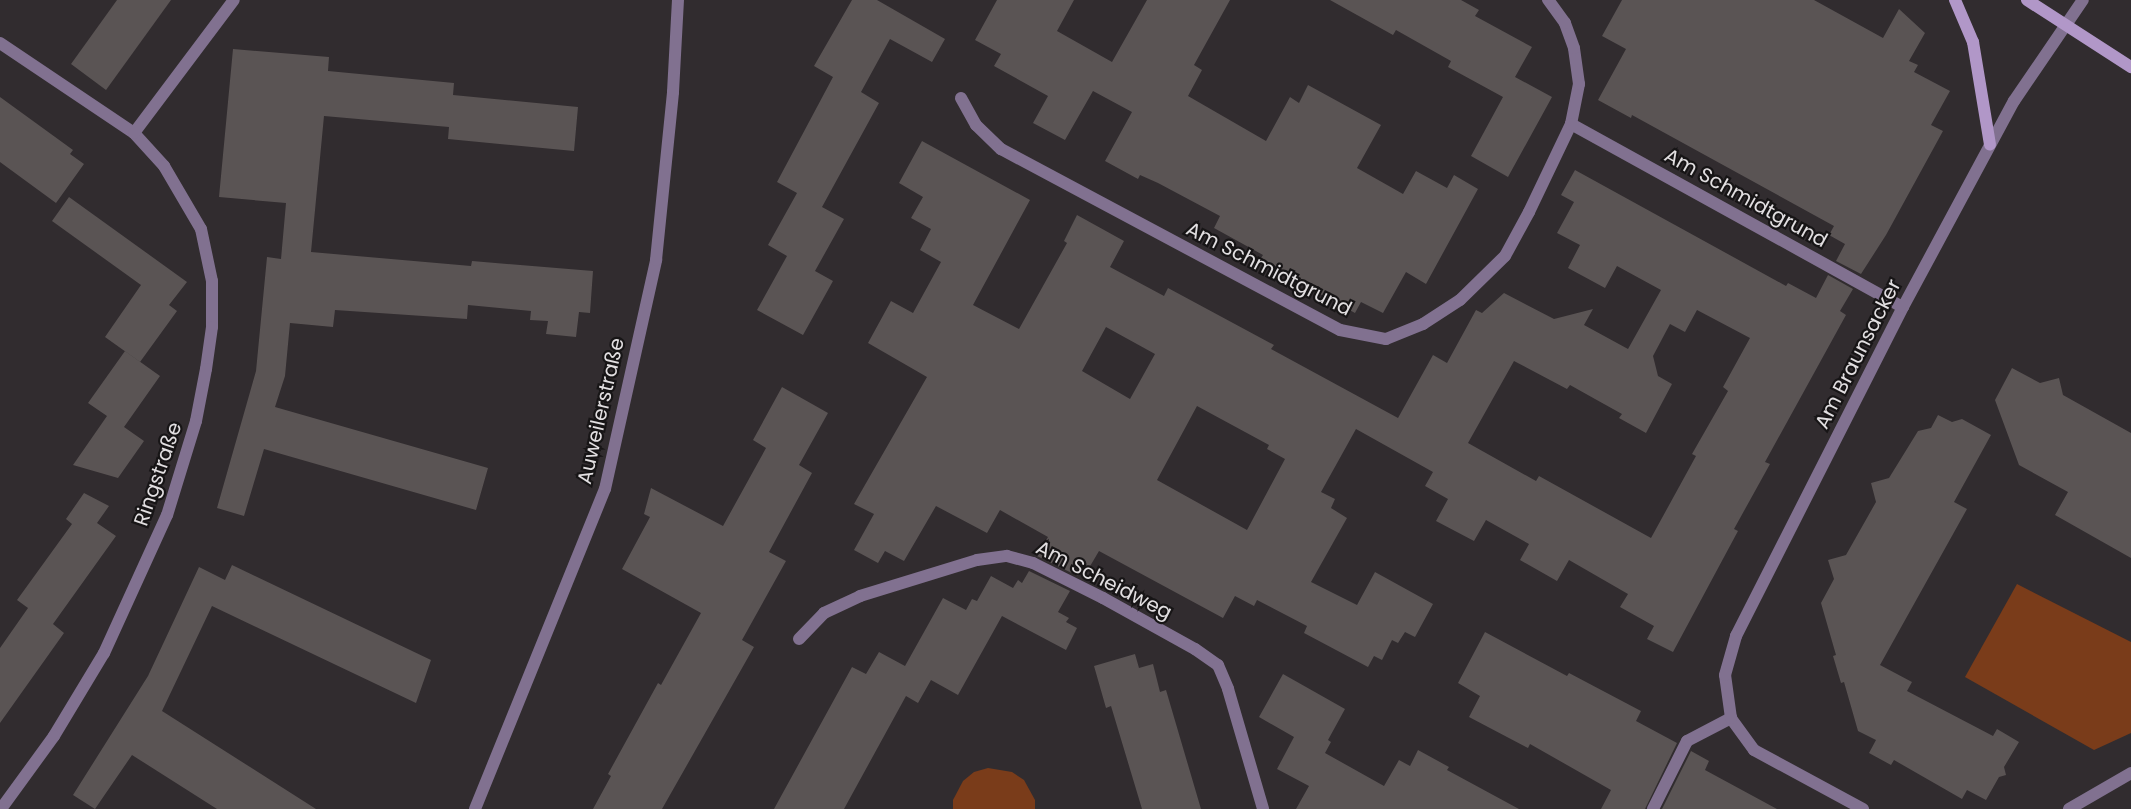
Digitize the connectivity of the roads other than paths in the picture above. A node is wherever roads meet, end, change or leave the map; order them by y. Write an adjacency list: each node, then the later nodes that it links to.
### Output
1 (234, 0): 12 (street)
2 (678, 0): 19 (street, Auweilerstraße)
3 (1548, 0): 11 (street, Am Schmidtgrund)
4 (1955, 0): 13 (main road)
5 (2027, 0): 7 (main road)
6 (2083, 0): 7 (street, Am Braunsacker)
7 (2066, 23): 9 (main road); 13 (street, Am Braunsacker)
8 (0, 43): 12 (street, Ringstraße)
9 (2131, 67)
10 (961, 98): 11 (street, Am Schmidtgrund)
11 (1571, 124): 14 (street, Am Schmidtgrund)
12 (134, 133): 18 (street, Ringstraße)
13 (1990, 145): 14 (street, Am Braunsacker)
14 (1903, 307): 16 (street, Am Braunsacker)
15 (799, 639): 20 (street, Am Scheidweg)
16 (1731, 718): 21 (street); 22 (street, Am Braunsacker)
17 (2131, 773): 23 (street)
18 (0, 809)
19 (475, 809)
20 (1263, 809)
21 (1653, 809)
22 (1863, 809)
23 (2069, 809)

